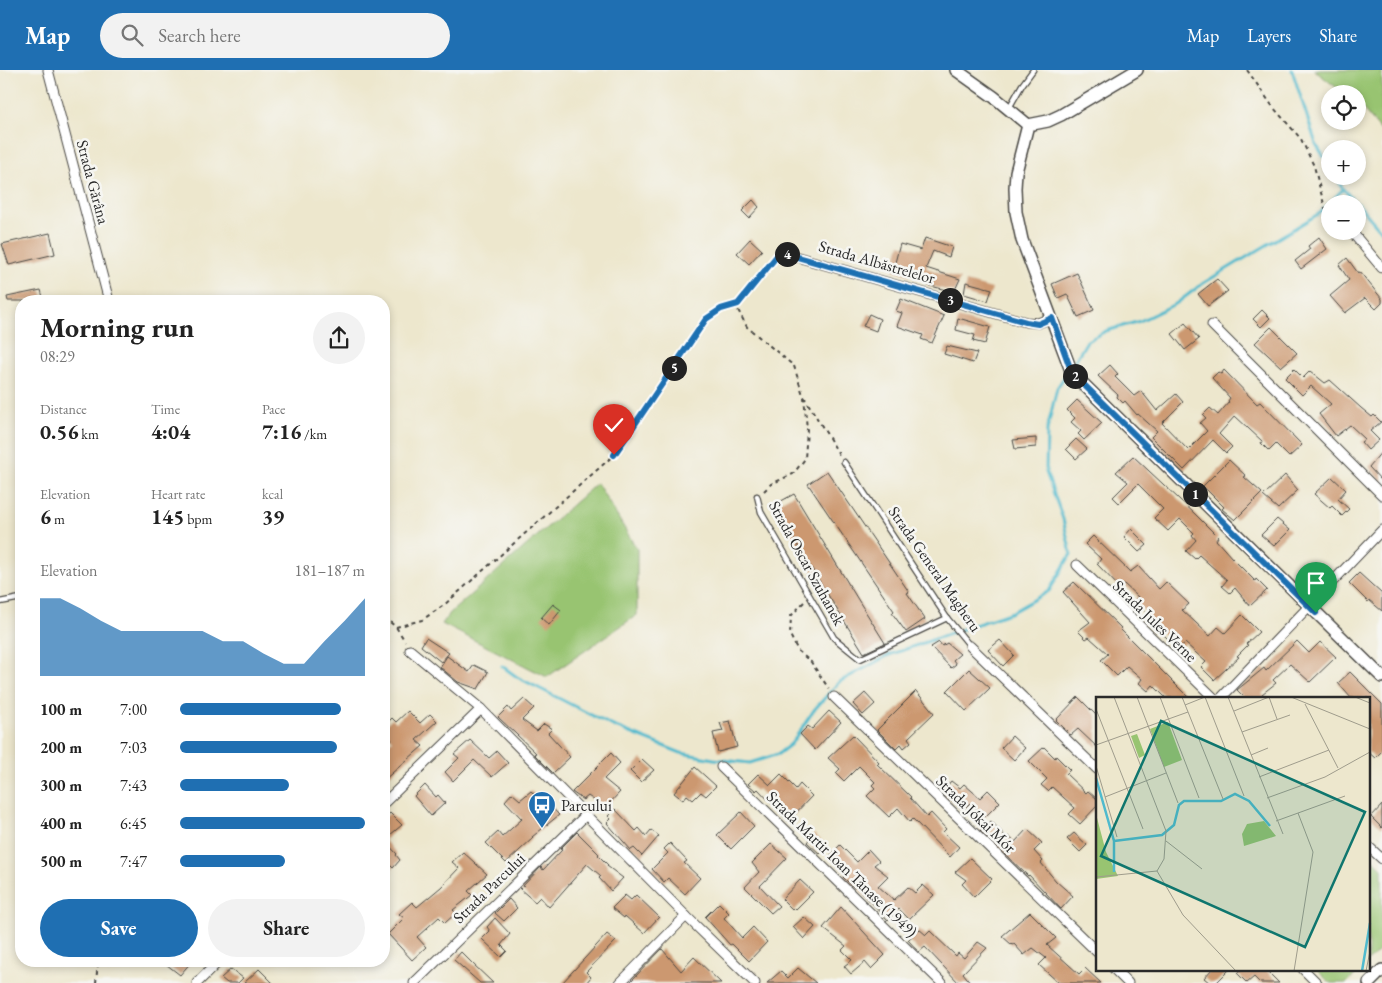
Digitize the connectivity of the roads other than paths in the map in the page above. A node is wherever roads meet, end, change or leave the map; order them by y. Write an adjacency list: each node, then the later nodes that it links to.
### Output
1 (48, 70): 10 (street, Strada Gărâna)
2 (956, 70): 5 (street)
3 (1033, 70): 5 (lane)
4 (1137, 70): 6 (street)
5 (1009, 110): 6 (street)
6 (1028, 125): 11 (street)
7 (1359, 240): 9 (street)
8 (780, 252): 11 (street, Strada Albăstrelelor)
9 (1382, 268)
10 (107, 295)
11 (1052, 318): 20 (street)
12 (1212, 325): 14 (street)
13 (844, 462): 21 (lane, Strada General Magheru)
14 (1382, 495)
15 (757, 496): 21 (lane, Strada Oscar Szuhanek)
16 (1382, 530): 20 (street)
17 (1076, 565): 26 (street, Strada Jules Verne)
18 (15, 599): 19 (lane)
19 (0, 602)
20 (1309, 606): 24 (street); 27 (street)
21 (947, 618): 22 (lane, Strada General Magheru)
22 (970, 646): 30 (street, Strada General Magheru)
23 (410, 650): 28 (street)
24 (1382, 677)
25 (834, 697): 36 (street, Strada Jókai Mór)
26 (1213, 697)
27 (1221, 697)
28 (481, 709): 31 (street); 32 (street)
29 (721, 767): 45 (street, Strada Martir Ioan Tănase (1949))
30 (1096, 768)
31 (390, 797)
32 (586, 815): 35 (street); 42 (street, Strada Parcului)
33 (1370, 848): 34 (street)
34 (1382, 859)
35 (686, 916): 43 (street); 44 (street)
36 (1096, 951)
37 (213, 967): 41 (street)
38 (1115, 970): 46 (street)
39 (1304, 970): 47 (street)
40 (1382, 970): 48 (street)
41 (197, 983)
42 (414, 983)
43 (620, 983)
44 (756, 983)
45 (942, 983)
46 (1128, 983)
47 (1317, 983)
48 (1369, 983)

